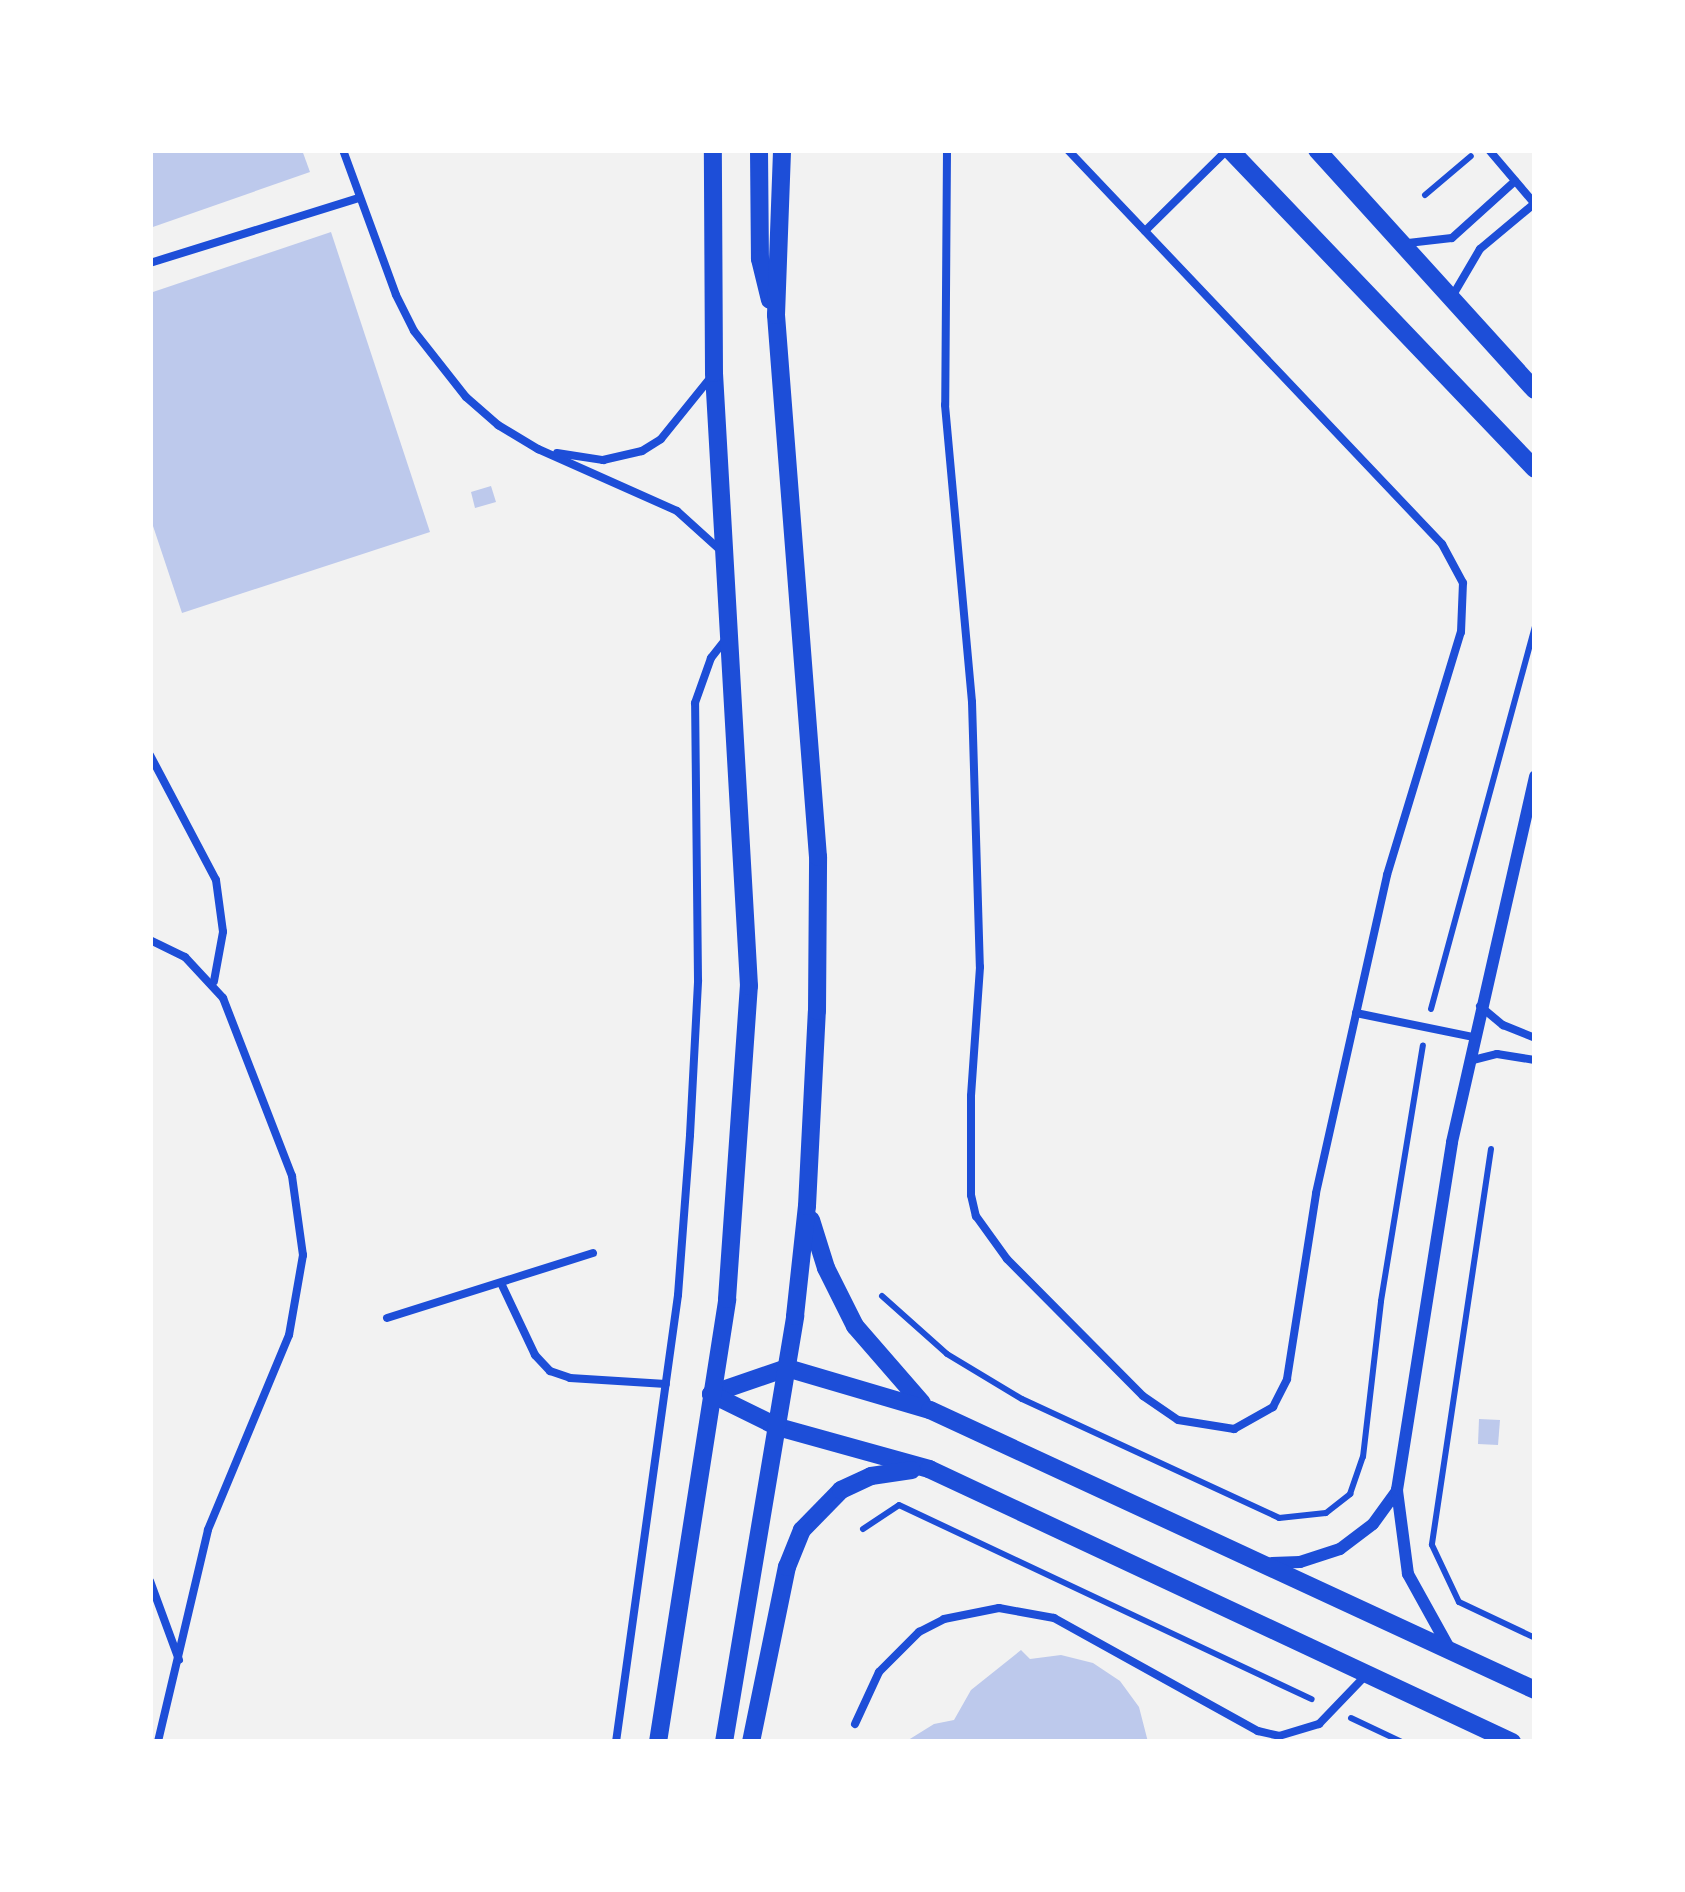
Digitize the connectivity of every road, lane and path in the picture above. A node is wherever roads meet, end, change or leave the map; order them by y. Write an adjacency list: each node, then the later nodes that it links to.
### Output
1 (343, 150): 13 (lane)
2 (712, 150): 20 (street)
3 (759, 150): 19 (street)
4 (782, 150): 19 (street)
5 (947, 150): 31 (lane)
6 (1068, 150): 15 (lane)
7 (1229, 150): 15 (lane); 23 (street)
8 (1317, 150): 16 (street)
9 (1478, 150): 12 (path)
10 (1489, 150): 11 (lane)
11 (1515, 181): 14 (lane); 16 (lane)
12 (1425, 195)
13 (359, 198): 17 (lane); 22 (lane)
14 (1535, 204): 18 (lane)
15 (1145, 230): 31 (lane)
16 (1405, 242): 18 (street)
17 (150, 263)
18 (1452, 297): 21 (street)
19 (776, 315): 37 (street)
20 (714, 373): 22 (lane); 24 (street)
21 (1533, 386)
22 (538, 449): 24 (lane)
23 (1535, 469)
24 (724, 554): 25 (street)
25 (730, 634): 42 (lane); 43 (street)
26 (150, 755): 29 (lane)
27 (1535, 776): 30 (street)
28 (150, 940): 29 (lane)
29 (213, 983): 53 (lane)
30 (1480, 1006): 32 (street); 33 (lane)
31 (1356, 1013): 32 (lane)
32 (1473, 1037): 35 (street)
33 (1535, 1038)
34 (1535, 1060): 35 (lane)
35 (1468, 1062): 47 (street)
36 (1490, 1149): 51 (path)
37 (808, 1206): 41 (street); 44 (street)
38 (593, 1253): 39 (lane)
39 (501, 1283): 40 (lane); 42 (lane)
40 (387, 1318)
41 (787, 1368): 43 (street); 44 (street); 45 (street)
42 (666, 1384): 59 (lane)
43 (711, 1394): 45 (street); 60 (street)
44 (930, 1411): 49 (street)
45 (778, 1427): 46 (street); 61 (street)
46 (929, 1469): 54 (street); 62 (street)
47 (1397, 1490): 49 (street); 52 (street)
48 (863, 1529): 56 (path)
49 (1259, 1562): 52 (street)
50 (150, 1581): 53 (lane)
51 (1535, 1638)
52 (1449, 1648): 55 (street)
53 (179, 1662): 58 (lane)
54 (1367, 1674): 56 (lane); 64 (street)
55 (1535, 1690)
56 (1334, 1710): 57 (lane); 63 (path)
57 (856, 1724)
58 (158, 1742)
59 (616, 1742)
60 (658, 1742)
61 (724, 1742)
62 (751, 1742)
63 (1402, 1742)
64 (1512, 1742)

